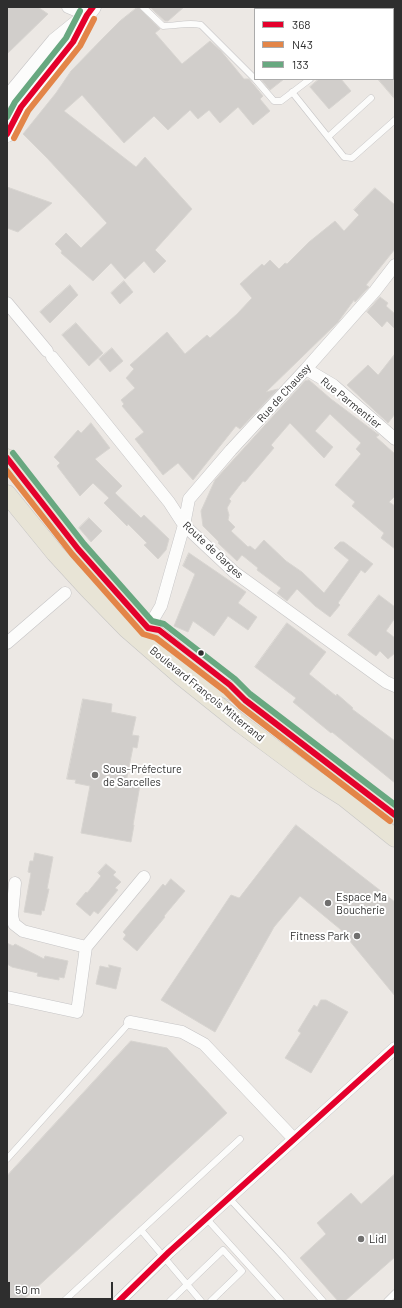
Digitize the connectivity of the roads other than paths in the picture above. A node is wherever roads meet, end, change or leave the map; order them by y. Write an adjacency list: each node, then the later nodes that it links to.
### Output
1 (68, 7): 3 (street)
2 (143, 7): 4 (lane)
3 (90, 11): 9 (main road); 11 (main road)
4 (254, 78)
5 (256, 80): 7 (lane)
6 (309, 80): 7 (lane)
7 (292, 92): 12 (lane)
8 (371, 98): 12 (lane)
9 (7, 99)
10 (395, 120): 12 (lane)
11 (7, 134)
12 (328, 137)
13 (395, 265): 15 (street, Rue de Chaussy)
14 (7, 303): 19 (street, Route de Garges)
15 (306, 369): 16 (street, Rue Parmentier); 19 (street, Rue de Chaussy)
16 (395, 439)
17 (7, 458): 21 (main road, Boulevard François Mitterrand)
18 (7, 494): 25 (main road, Boulevard François Mitterrand)
19 (184, 525): 21 (street, Rue de Chaussy); 23 (street, Route de Garges)
20 (65, 594): 22 (street)
21 (148, 628): 24 (main road, Boulevard François Mitterrand)
22 (7, 643)
23 (395, 686)
24 (395, 815)
25 (395, 838)
26 (144, 877): 28 (street)
27 (15, 883): 28 (street)
28 (86, 947): 29 (street)
29 (7, 997)
30 (130, 1022): 33 (street); 34 (lane)
31 (395, 1048): 33 (street)
32 (240, 1139): 37 (lane)
33 (294, 1139): 35 (street)
34 (7, 1159)
35 (229, 1198): 36 (street); 47 (lane)
36 (206, 1218): 38 (street); 46 (lane)
37 (141, 1230): 38 (lane); 41 (lane)
38 (164, 1257): 39 (lane); 42 (street)
39 (187, 1285): 43 (lane); 44 (lane); 45 (lane)
40 (395, 1293): 48 (lane)
41 (64, 1301)
42 (119, 1301)
43 (170, 1301)
44 (201, 1301)
45 (211, 1301)
46 (281, 1301)
47 (323, 1301)
48 (387, 1301)

